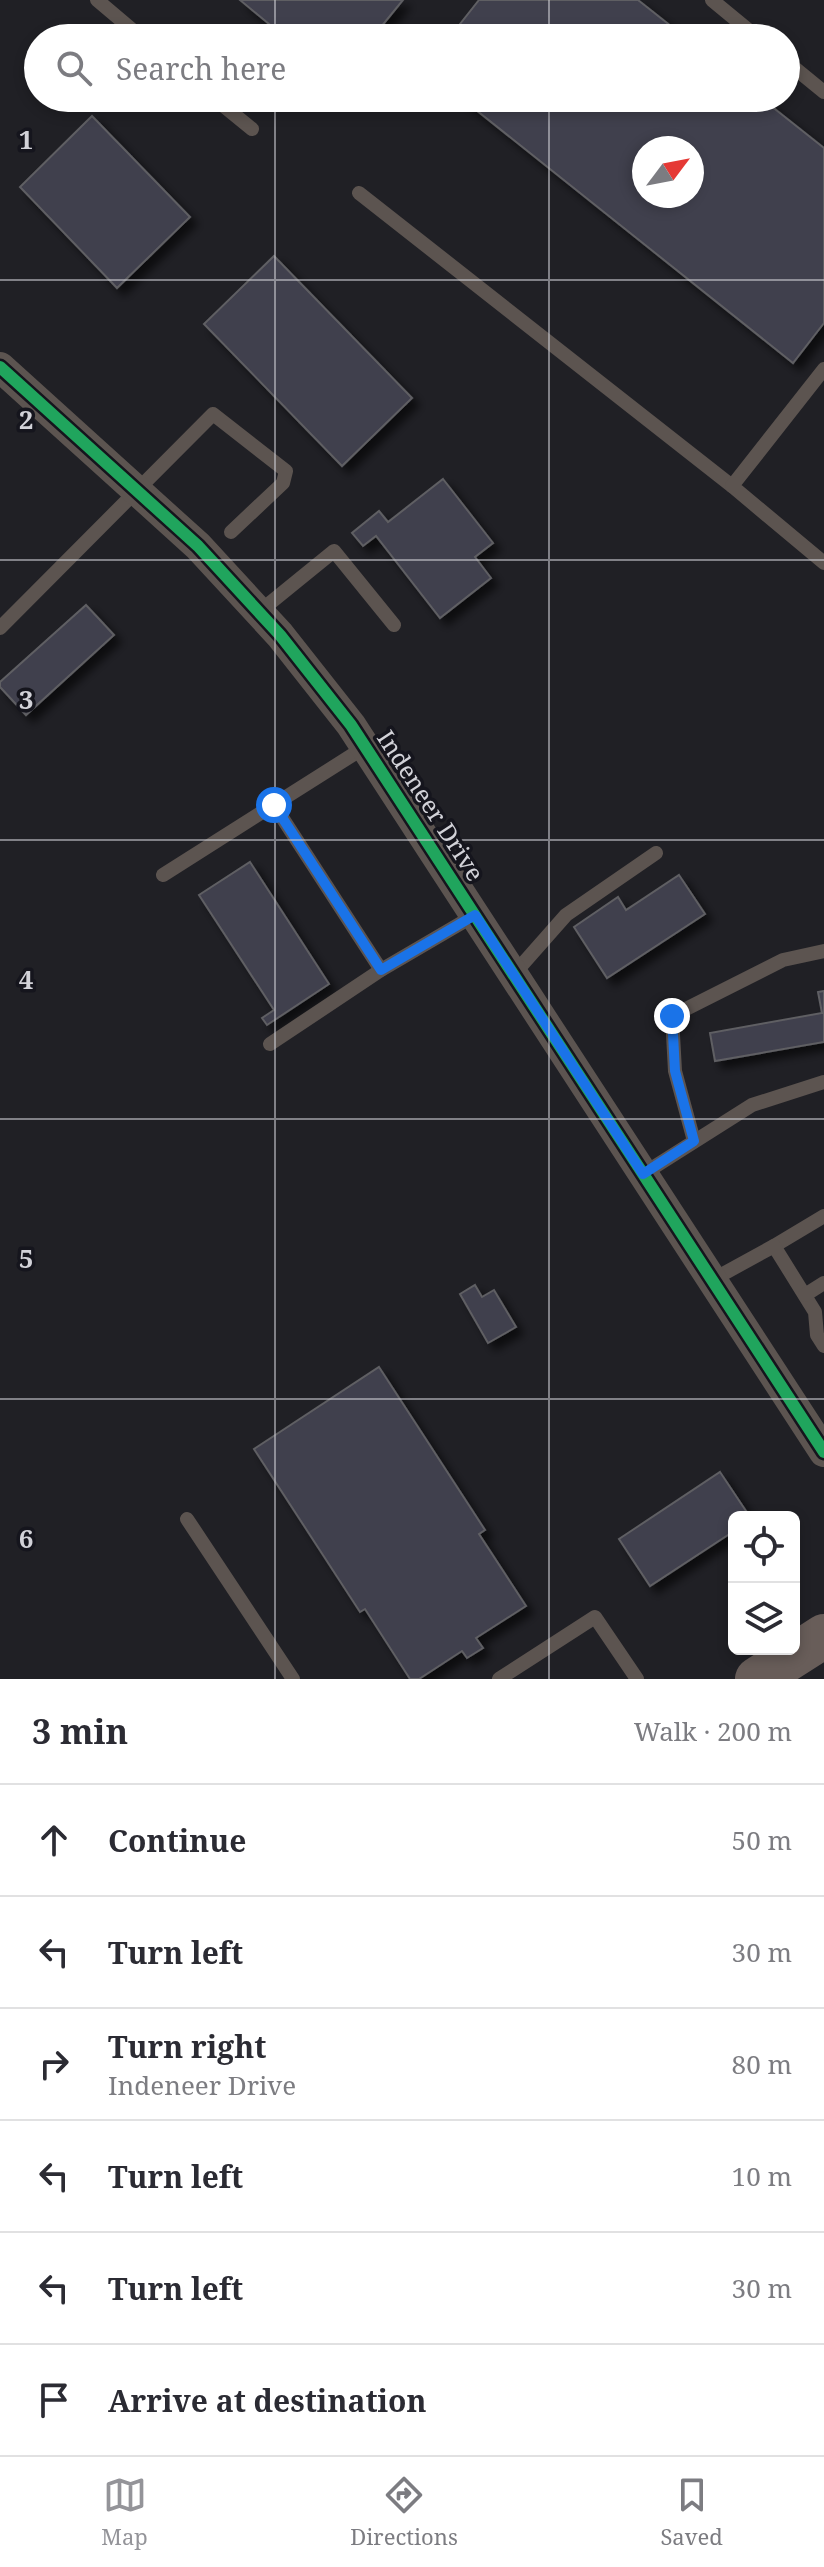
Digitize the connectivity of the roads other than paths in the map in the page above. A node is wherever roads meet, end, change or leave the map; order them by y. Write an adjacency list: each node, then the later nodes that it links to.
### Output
1 (97, 0): 3 (lane)
2 (712, 0): 4 (lane)
3 (125, 24)
4 (741, 24)
5 (800, 72): 6 (lane)
6 (824, 92)
7 (231, 112): 8 (lane)
8 (252, 129)
9 (359, 193): 12 (lane)
10 (0, 367): 13 (street, Indeneer Drive)
11 (824, 369): 12 (lane)
12 (732, 486): 15 (lane)
13 (136, 490): 14 (lane); 16 (street, Indeneer Drive); 18 (lane)
14 (231, 532)
15 (824, 563)
16 (259, 612): 17 (lane); 19 (street, Indeneer Drive)
17 (394, 625)
18 (0, 628)
19 (365, 747): 20 (lane); 23 (street, Indeneer Drive)
20 (274, 805): 22 (lane); 25 (lane)
21 (656, 853): 26 (lane)
22 (163, 875)
23 (475, 915): 25 (lane); 26 (street, Indeneer Drive)
24 (824, 951): 29 (lane)
25 (381, 970): 27 (lane)
26 (513, 975): 30 (street, Indeneer Drive)
27 (270, 1044)
28 (824, 1082): 29 (lane)
29 (694, 1141): 30 (lane)
30 (643, 1174): 33 (street, Indeneer Drive)
31 (824, 1216): 32 (lane)
32 (774, 1246): 33 (lane); 35 (lane)
33 (712, 1280): 37 (street, Indeneer Drive)
34 (824, 1283): 35 (lane)
35 (805, 1295): 36 (lane)
36 (824, 1346)
37 (824, 1452)
38 (187, 1519): 40 (lane)
39 (824, 1636): 43 (main road)
40 (293, 1679)
41 (499, 1679): 42 (lane)
42 (637, 1679)
43 (757, 1679)

